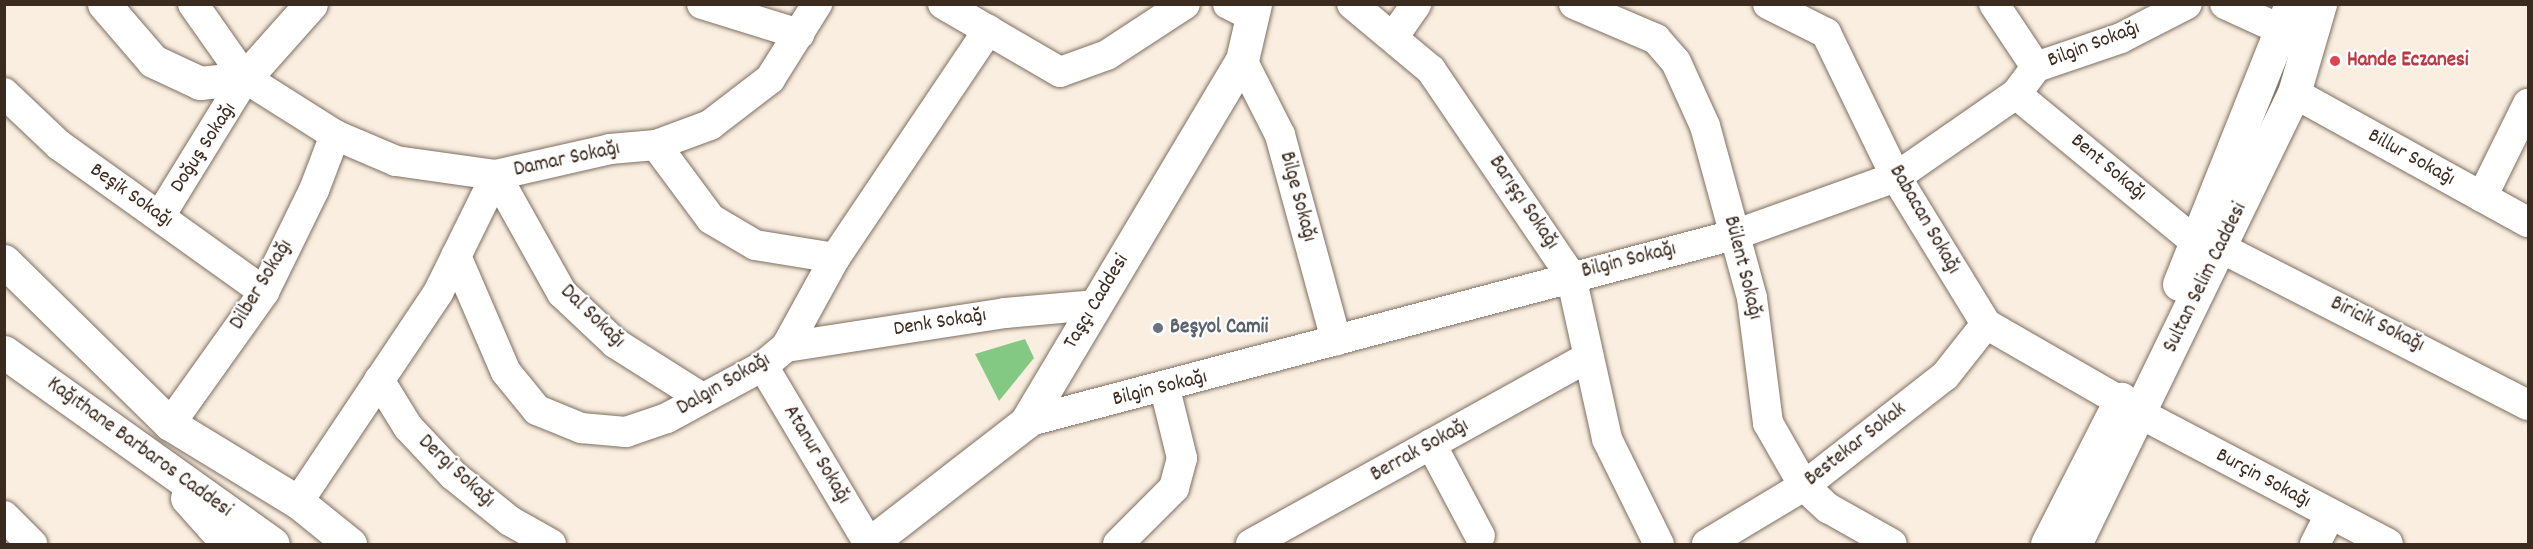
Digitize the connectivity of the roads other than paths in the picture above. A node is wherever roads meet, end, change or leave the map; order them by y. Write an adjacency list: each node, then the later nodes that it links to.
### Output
1 (104, 4): 23 (main road)
2 (193, 4): 23 (street)
3 (311, 4): 23 (main road)
4 (702, 4): 19 (street)
5 (817, 4): 19 (street, Damar Sokağı)
6 (943, 4): 18 (street)
7 (1185, 4): 18 (street)
8 (1352, 4): 20 (street, Barışçı Sokağı)
9 (1416, 4): 20 (street)
10 (1574, 4): 35 (street, Bülent Sokağı)
11 (1768, 4): 31 (street, Babacan Sokağı)
12 (1994, 4): 22 (street)
13 (2187, 4): 22 (street, Bilgin Sokağı)
14 (2225, 4): 17 (street)
15 (2320, 4): 25 (main road, Sultan Selim Caddesi)
16 (1245, 8): 21 (main road, Taşçı Caddesi)
17 (2288, 18): 36 (main road, Sultan Selim Caddesi)
18 (987, 30): 38 (street, Dalgın Sokağı)
19 (799, 34): 29 (street, Damar Sokağı)
20 (1394, 36): 40 (street, Barışçı Sokağı)
21 (1242, 60): 42 (main road, Taşçı Caddesi); 44 (street, Bilge Sokağı)
22 (2036, 67): 26 (street, Bilgin Sokağı)
23 (245, 78): 28 (street); 33 (street, Doğuş Sokağı)
24 (4, 93): 33 (street, Beşik Sokağı)
25 (2294, 93): 32 (street, Billur Sokağı); 36 (main road, Sultan Selim Caddesi)
26 (2016, 94): 31 (street, Bilgin Sokağı); 36 (street, Bent Sokağı)
27 (2529, 104): 32 (street)
28 (335, 135): 30 (street); 41 (street, Dilber Sokağı)
29 (656, 145): 30 (street, Damar Sokağı); 38 (street)
30 (496, 175): 37 (street, Damar Sokağı); 51 (street, Dal Sokağı)
31 (1896, 177): 35 (street, Bilgin Sokağı); 43 (street, Babacan Sokağı)
32 (2482, 197): 34 (street, Billur Sokağı)
33 (160, 216): 41 (street, Beşik Sokağı)
34 (2529, 222)
35 (1734, 235): 40 (street, Bilgin Sokağı); 58 (street, Bülent Sokağı)
36 (2211, 247): 52 (street, Biricik Sokağı); 53 (main road, Sultan Selim Caddesi)
37 (456, 256): 49 (street, Damar Sokağı); 51 (street, Dalgın Sokağı)
38 (835, 258): 45 (street, Dalgın Sokağı)
39 (4, 261): 55 (main road, Kağıthane Barbaros Caddesi)
40 (1571, 276): 44 (street, Bilgin Sokağı); 47 (street, Barışçı Sokağı)
41 (264, 292): 55 (street, Dilber Sokağı)
42 (1094, 305): 45 (street, Denk Sokağı); 54 (main road, Taşçı Caddesi)
43 (1986, 324): 53 (street, Babacan Sokağı); 58 (street, Bestekar Sokak)
44 (1336, 340): 50 (street, Bilgin Sokağı)
45 (786, 347): 48 (street, Dalgın Sokağı)
46 (4, 352): 57 (main road, Kağıthane Barbaros Caddesi)
47 (1588, 357): 56 (street, Berrak Sokağı); 71 (street, Barışçı Sokağı)
48 (763, 366): 51 (street, Dalgın Sokağı); 68 (street, Atanur Sokağı)
49 (380, 380): 59 (street, Damar Sokağı); 67 (street, Dergi Sokağı)
50 (1165, 389): 54 (street, Bilgin Sokağı); 69 (street)
51 (702, 398)
52 (2529, 405)
53 (2130, 407): 60 (street, Burçin Sokağı); 74 (main road, Sultan Selim Caddesi); 75 (main road, Sultan Selim Caddesi)
54 (1026, 422): 68 (main road, Taşçı Caddesi)
55 (170, 424): 59 (main road, Kağıthane Barbaros Caddesi)
56 (1431, 444): 62 (street); 70 (street, Berrak Sokağı)
57 (147, 451): 64 (main road); 65 (main road, Kağıthane Barbaros Caddesi)
58 (1804, 486): 72 (street, Bestekar Sokak); 73 (street, Bülent Sokağı)
59 (298, 502): 66 (main road, Kağıthane Barbaros Caddesi)
60 (2330, 515): 76 (street); 77 (street, Burçin Sokağı)
61 (4, 516): 63 (street)
62 (1479, 536)
63 (32, 544)
64 (228, 544)
65 (273, 544)
66 (350, 544)
67 (551, 544)
68 (869, 544)
69 (1118, 544)
70 (1251, 544)
71 (1659, 544)
72 (1707, 544)
73 (1892, 544)
74 (2047, 544)
75 (2075, 544)
76 (2315, 544)
77 (2388, 544)

